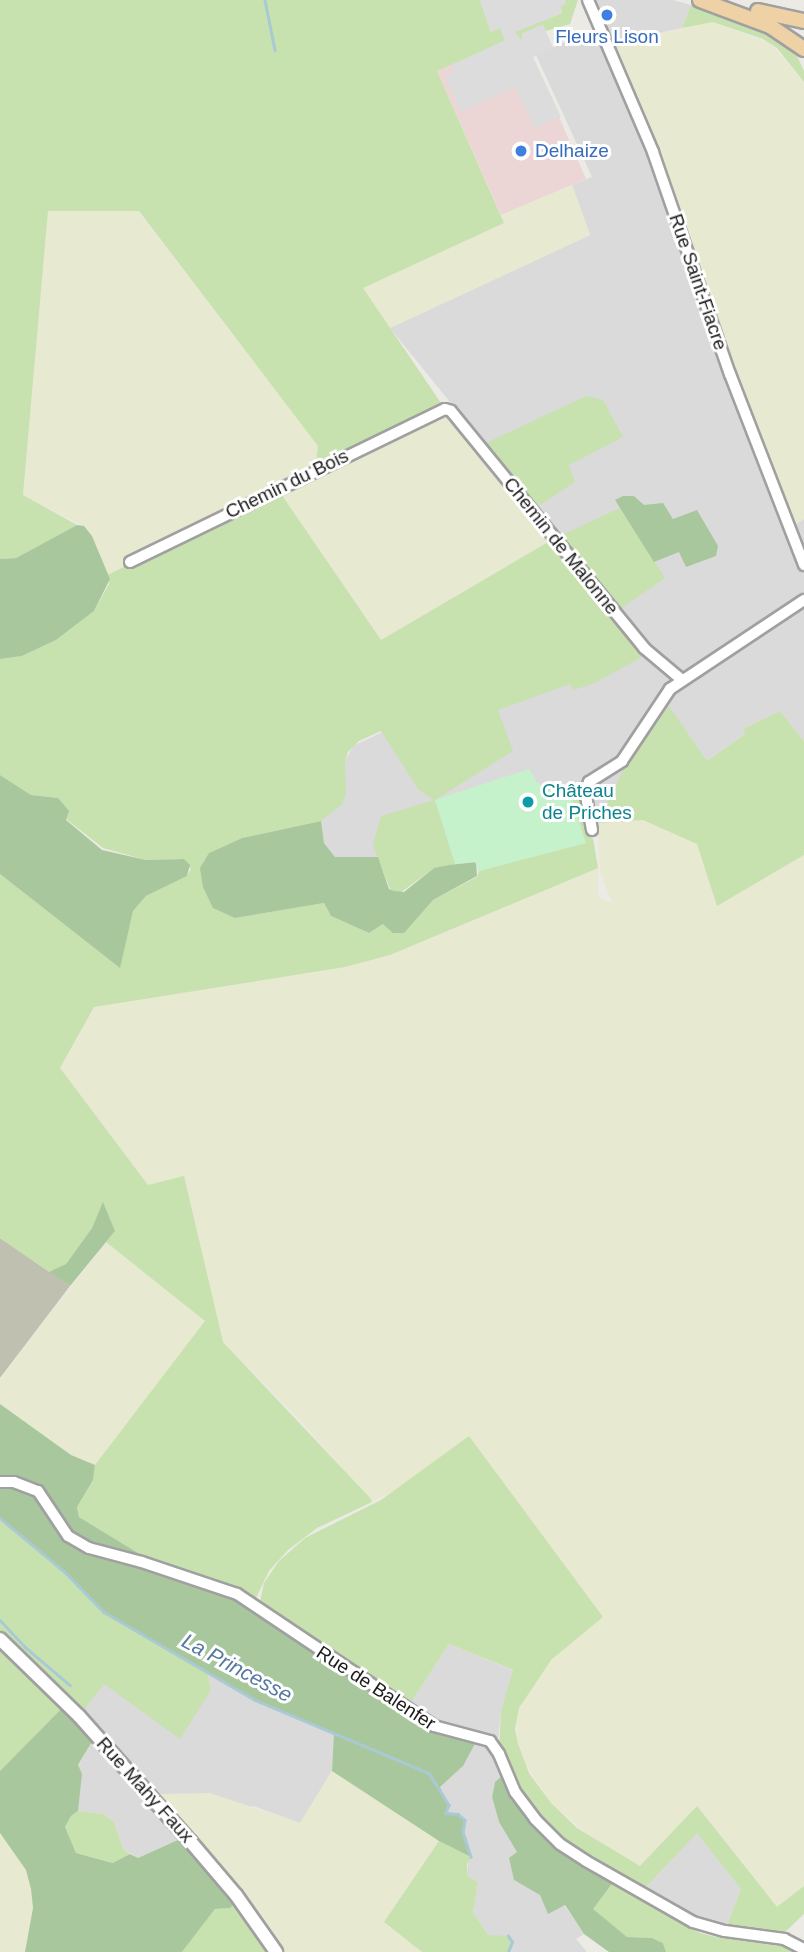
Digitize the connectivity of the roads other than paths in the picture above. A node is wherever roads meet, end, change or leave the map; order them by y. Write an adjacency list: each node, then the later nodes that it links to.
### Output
1 (588, 0): 8 (street, Rue Saint-Fiacre)
2 (700, 0): 5 (main road)
3 (727, 0): 4 (main road)
4 (804, 21)
5 (804, 48)
6 (445, 409): 7 (street, Chemin du Bois); 10 (street, Chemin de Malonne)
7 (130, 562)
8 (804, 565)
9 (804, 600): 10 (street)
10 (681, 679): 11 (street)
11 (592, 830)
12 (0, 1482): 14 (street, Rue de Balenfer)
13 (0, 1639): 15 (street, Rue Mahy Faux)
14 (804, 1950)
15 (276, 1952)

